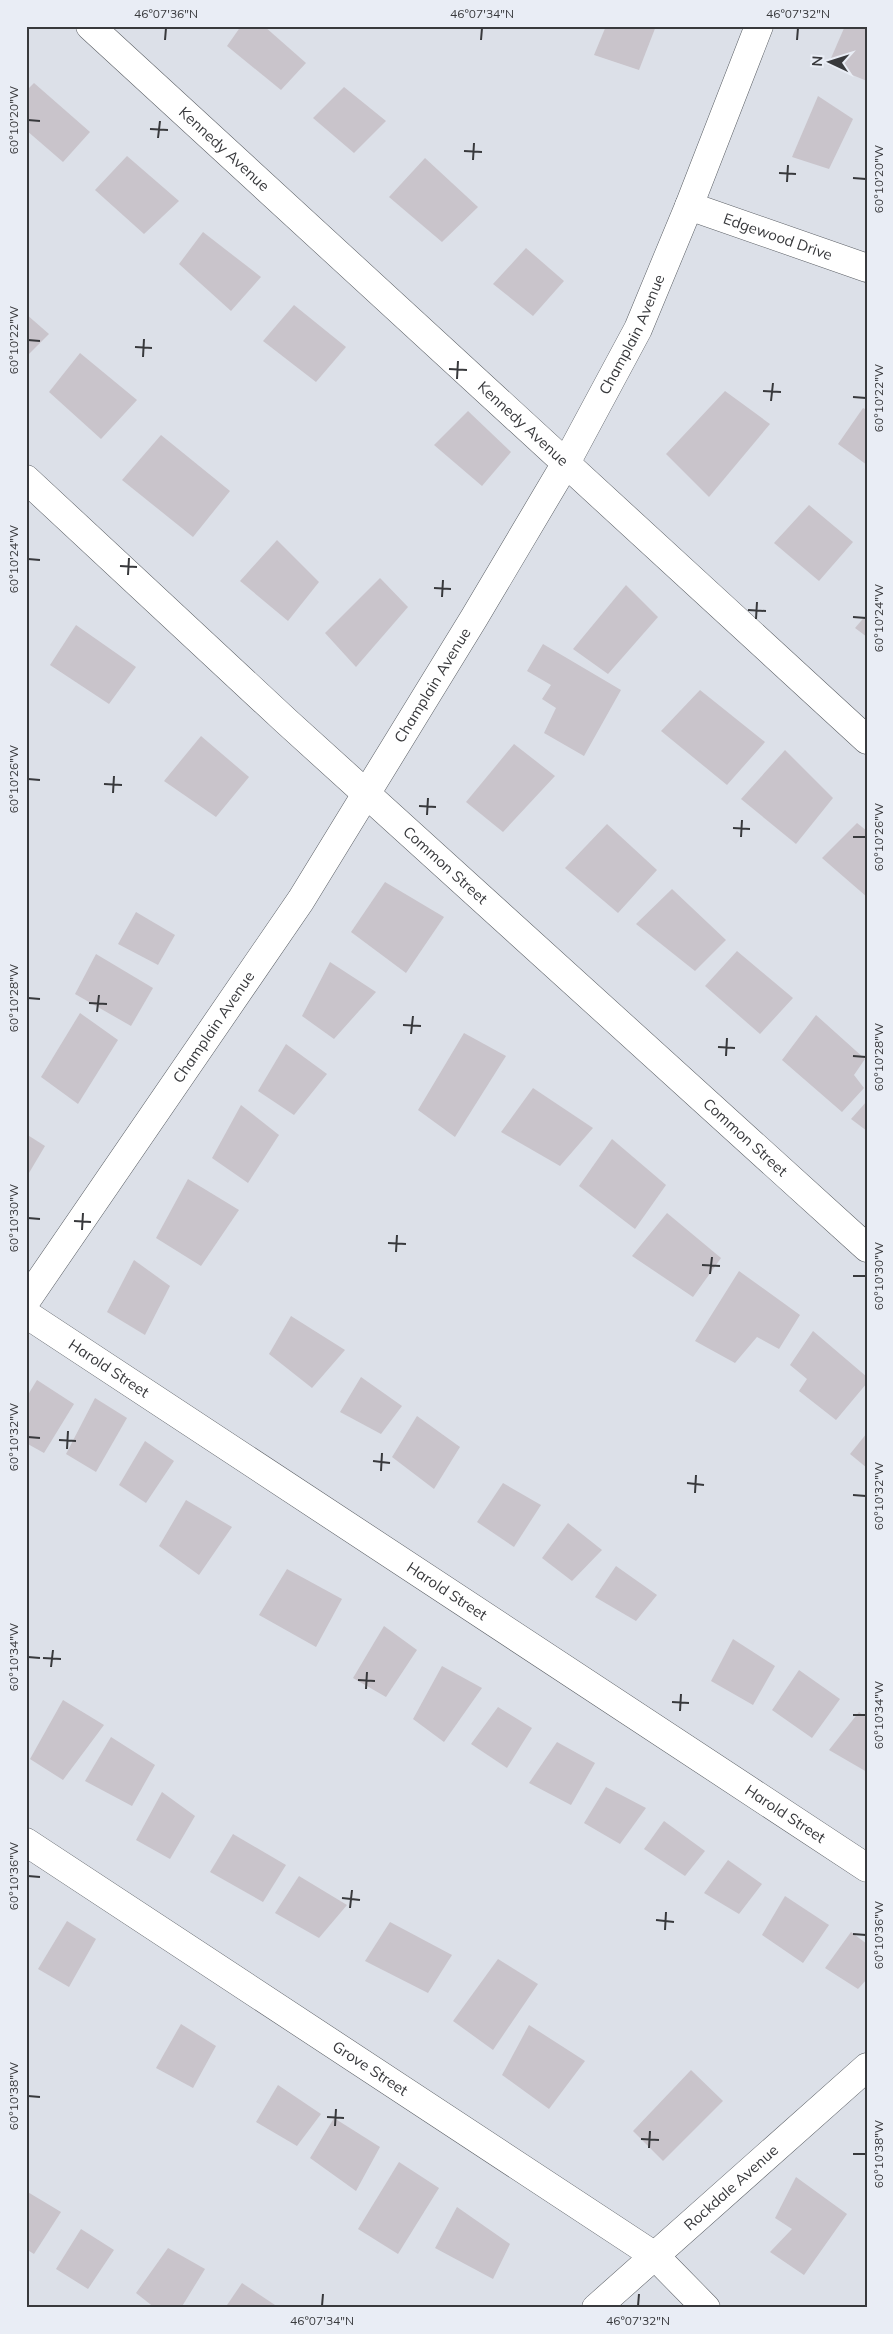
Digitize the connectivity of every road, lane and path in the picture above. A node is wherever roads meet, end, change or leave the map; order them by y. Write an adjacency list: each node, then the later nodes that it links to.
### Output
1 (90, 26): 5 (street, Kennedy Avenue)
2 (759, 26): 3 (street, Champlain Avenue)
3 (689, 206): 4 (street, Edgewood Drive); 5 (street, Champlain Avenue)
4 (867, 268)
5 (566, 463): 7 (street, Kennedy Avenue); 8 (street, Champlain Avenue)
6 (26, 480): 8 (street, Common Street)
7 (867, 740)
8 (366, 792): 9 (street, Common Street); 10 (street, Champlain Avenue)
9 (867, 1248)
10 (26, 1301)
11 (26, 1314): 13 (street, Harold Street)
12 (26, 1842): 15 (street, Grove Street)
13 (867, 1868)
14 (867, 2067): 15 (street, Rockdale Avenue)
15 (654, 2256): 16 (street, Rockdale Avenue); 17 (street, Grove Street)
16 (596, 2308)
17 (706, 2308)

